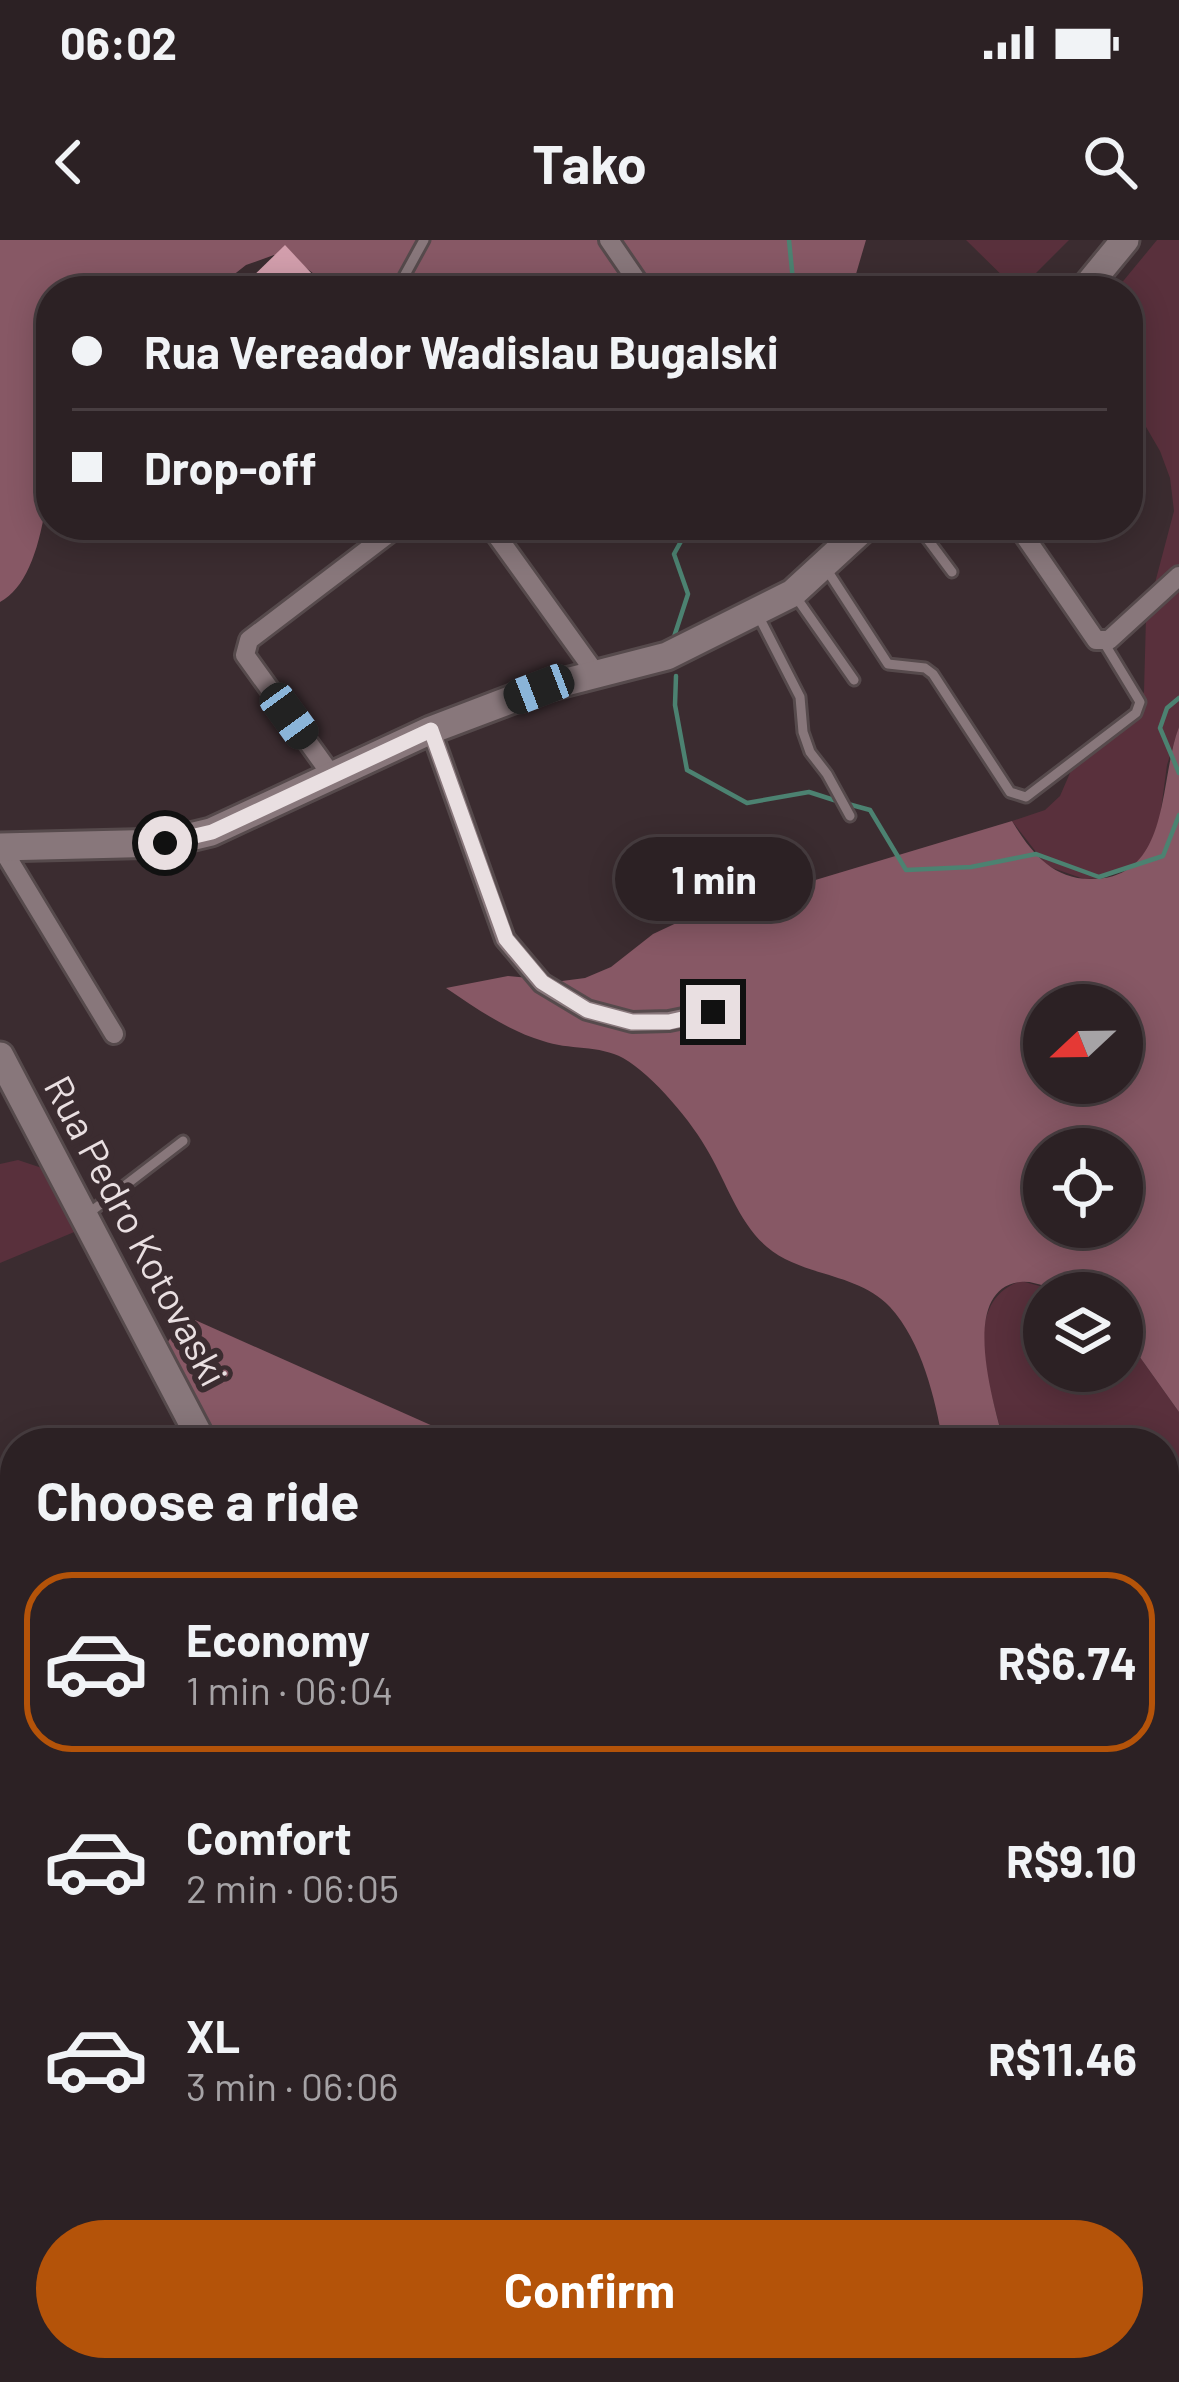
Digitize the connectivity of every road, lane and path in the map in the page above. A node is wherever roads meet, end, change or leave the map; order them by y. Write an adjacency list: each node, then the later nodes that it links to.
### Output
1 (424, 240): 4 (lane)
2 (608, 240): 5 (street)
3 (1125, 240): 6 (main road)
4 (404, 276)
5 (633, 276)
6 (1095, 276)
7 (376, 540): 21 (street)
8 (500, 540): 18 (street)
9 (853, 540): 12 (main road)
10 (928, 540): 13 (lane)
11 (1027, 540): 17 (street)
12 (825, 567): 15 (main road); 17 (lane)
13 (952, 572)
14 (1179, 576): 17 (street)
15 (793, 593): 16 (main road); 19 (lane)
16 (757, 612): 18 (main road); 22 (lane)
17 (1103, 641)
18 (596, 675): 20 (main road)
19 (854, 680)
20 (431, 730): 21 (main road); 24 (street)
21 (332, 777): 23 (main road)
22 (850, 816)
23 (1, 847): 25 (street)
24 (713, 1012)
25 (115, 1034)
26 (0, 1055): 28 (main road, Rua Pedro Kotovaski)
27 (183, 1141): 28 (lane)
28 (84, 1216): 29 (main road, Rua Pedro Kotovaski)
29 (195, 1428)

